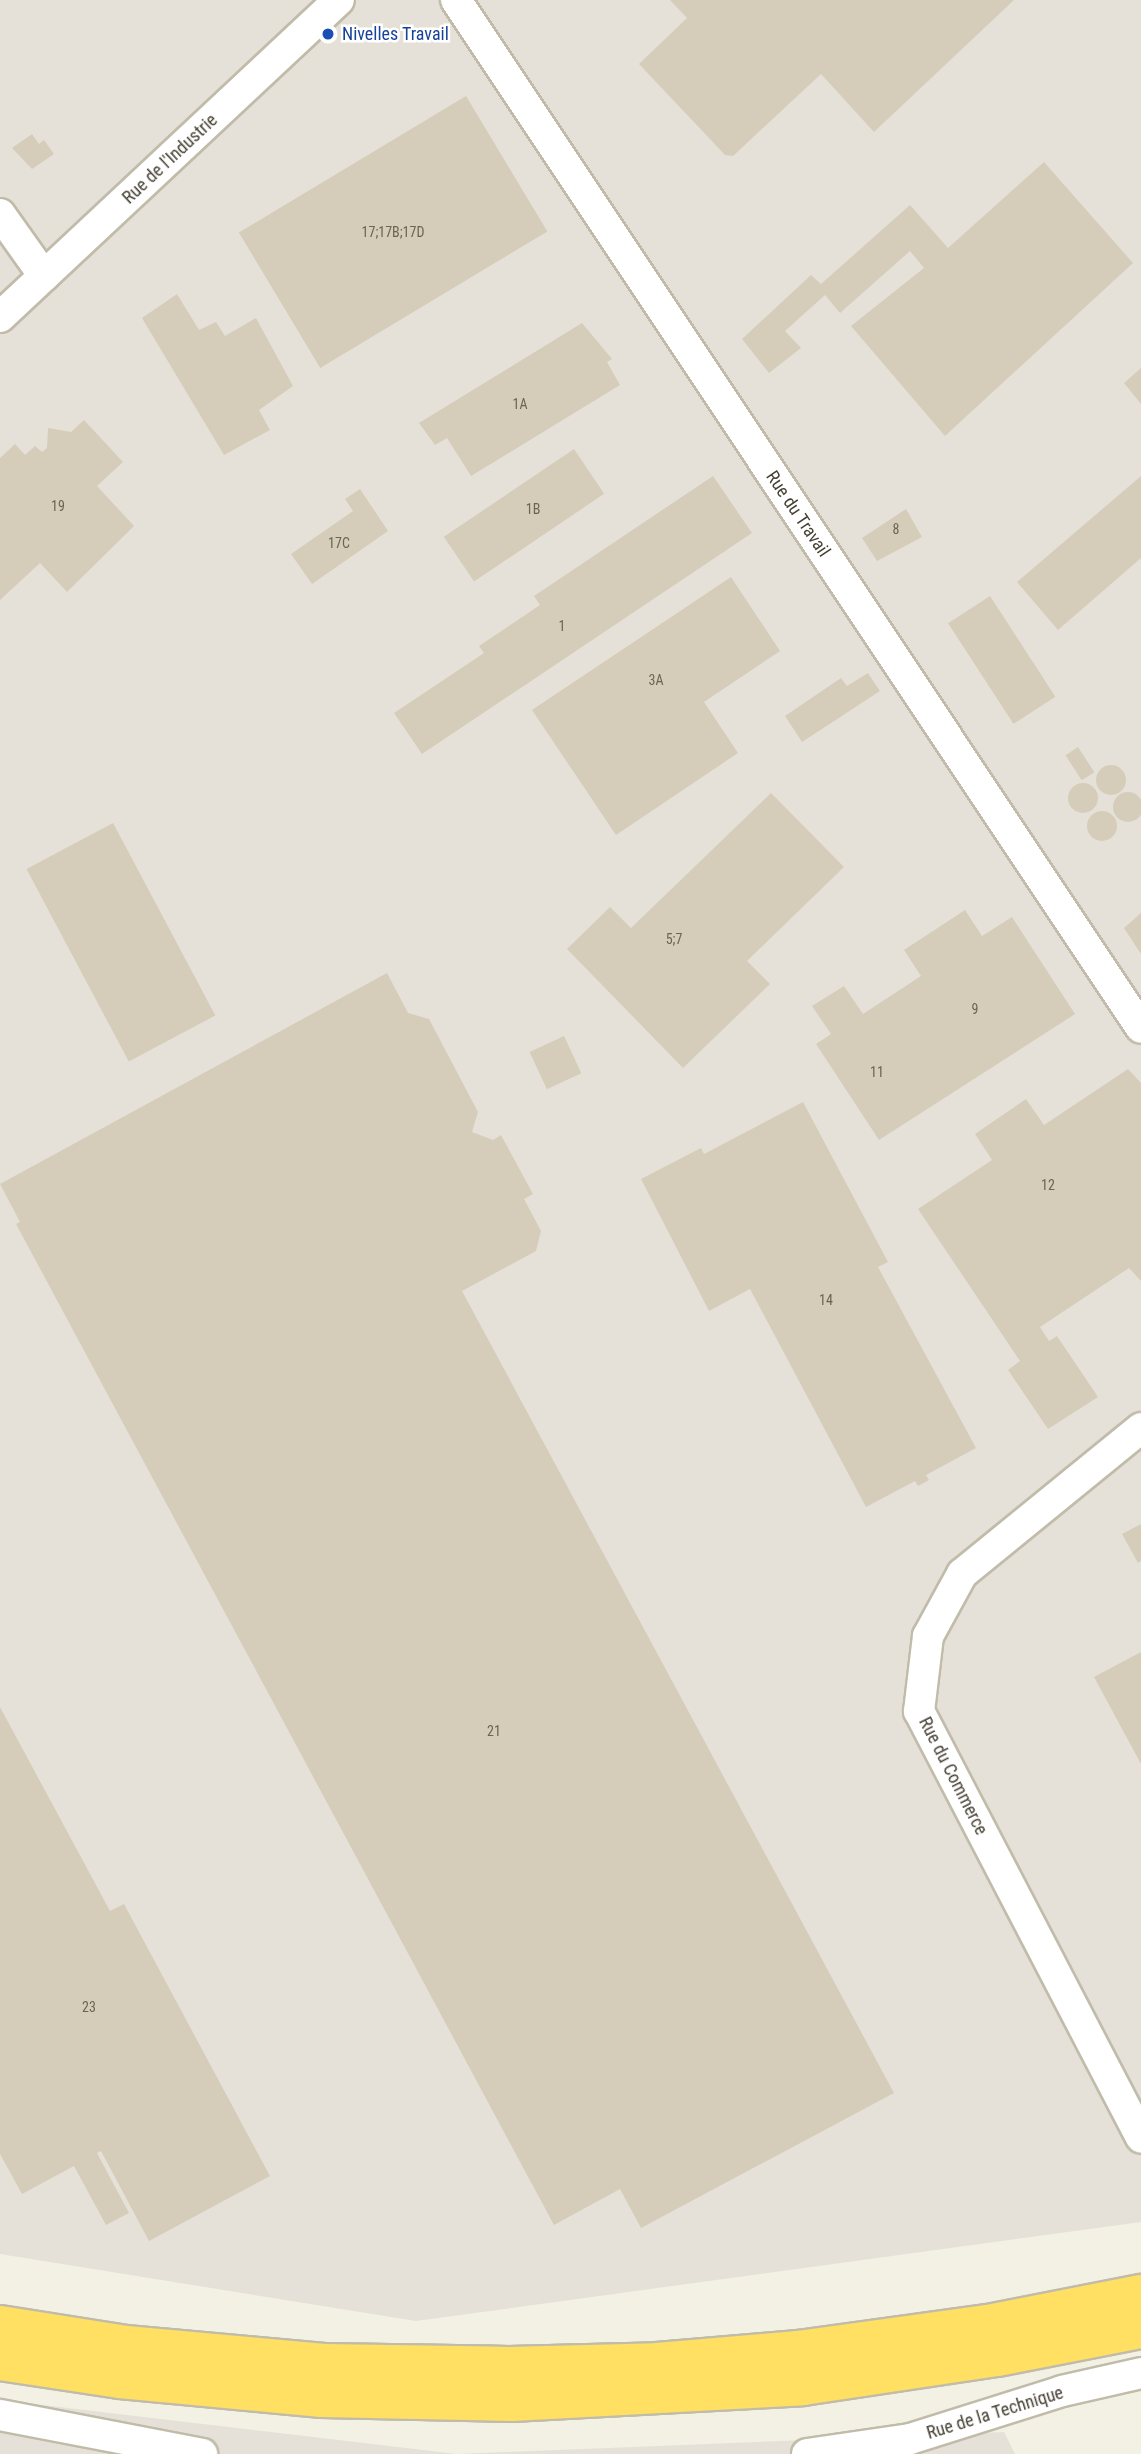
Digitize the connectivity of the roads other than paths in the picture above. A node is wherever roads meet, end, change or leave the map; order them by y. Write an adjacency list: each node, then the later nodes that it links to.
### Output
1 (339, 0): 4 (street, Rue de l'Industrie)
2 (456, 0): 6 (street, Rue du Travail)
3 (0, 214): 4 (street)
4 (44, 276): 5 (street, Rue de l'Industrie)
5 (0, 317)
6 (1141, 1028)
7 (1141, 1428): 8 (street, Rue du Commerce)
8 (1141, 2138)
9 (1141, 2294): 10 (highway)
10 (0, 2325)
11 (1141, 2329): 12 (highway)
12 (0, 2361)
13 (1141, 2373): 16 (street, Rue de la Technique)
14 (0, 2415): 15 (street)
15 (202, 2454)
16 (807, 2454)

